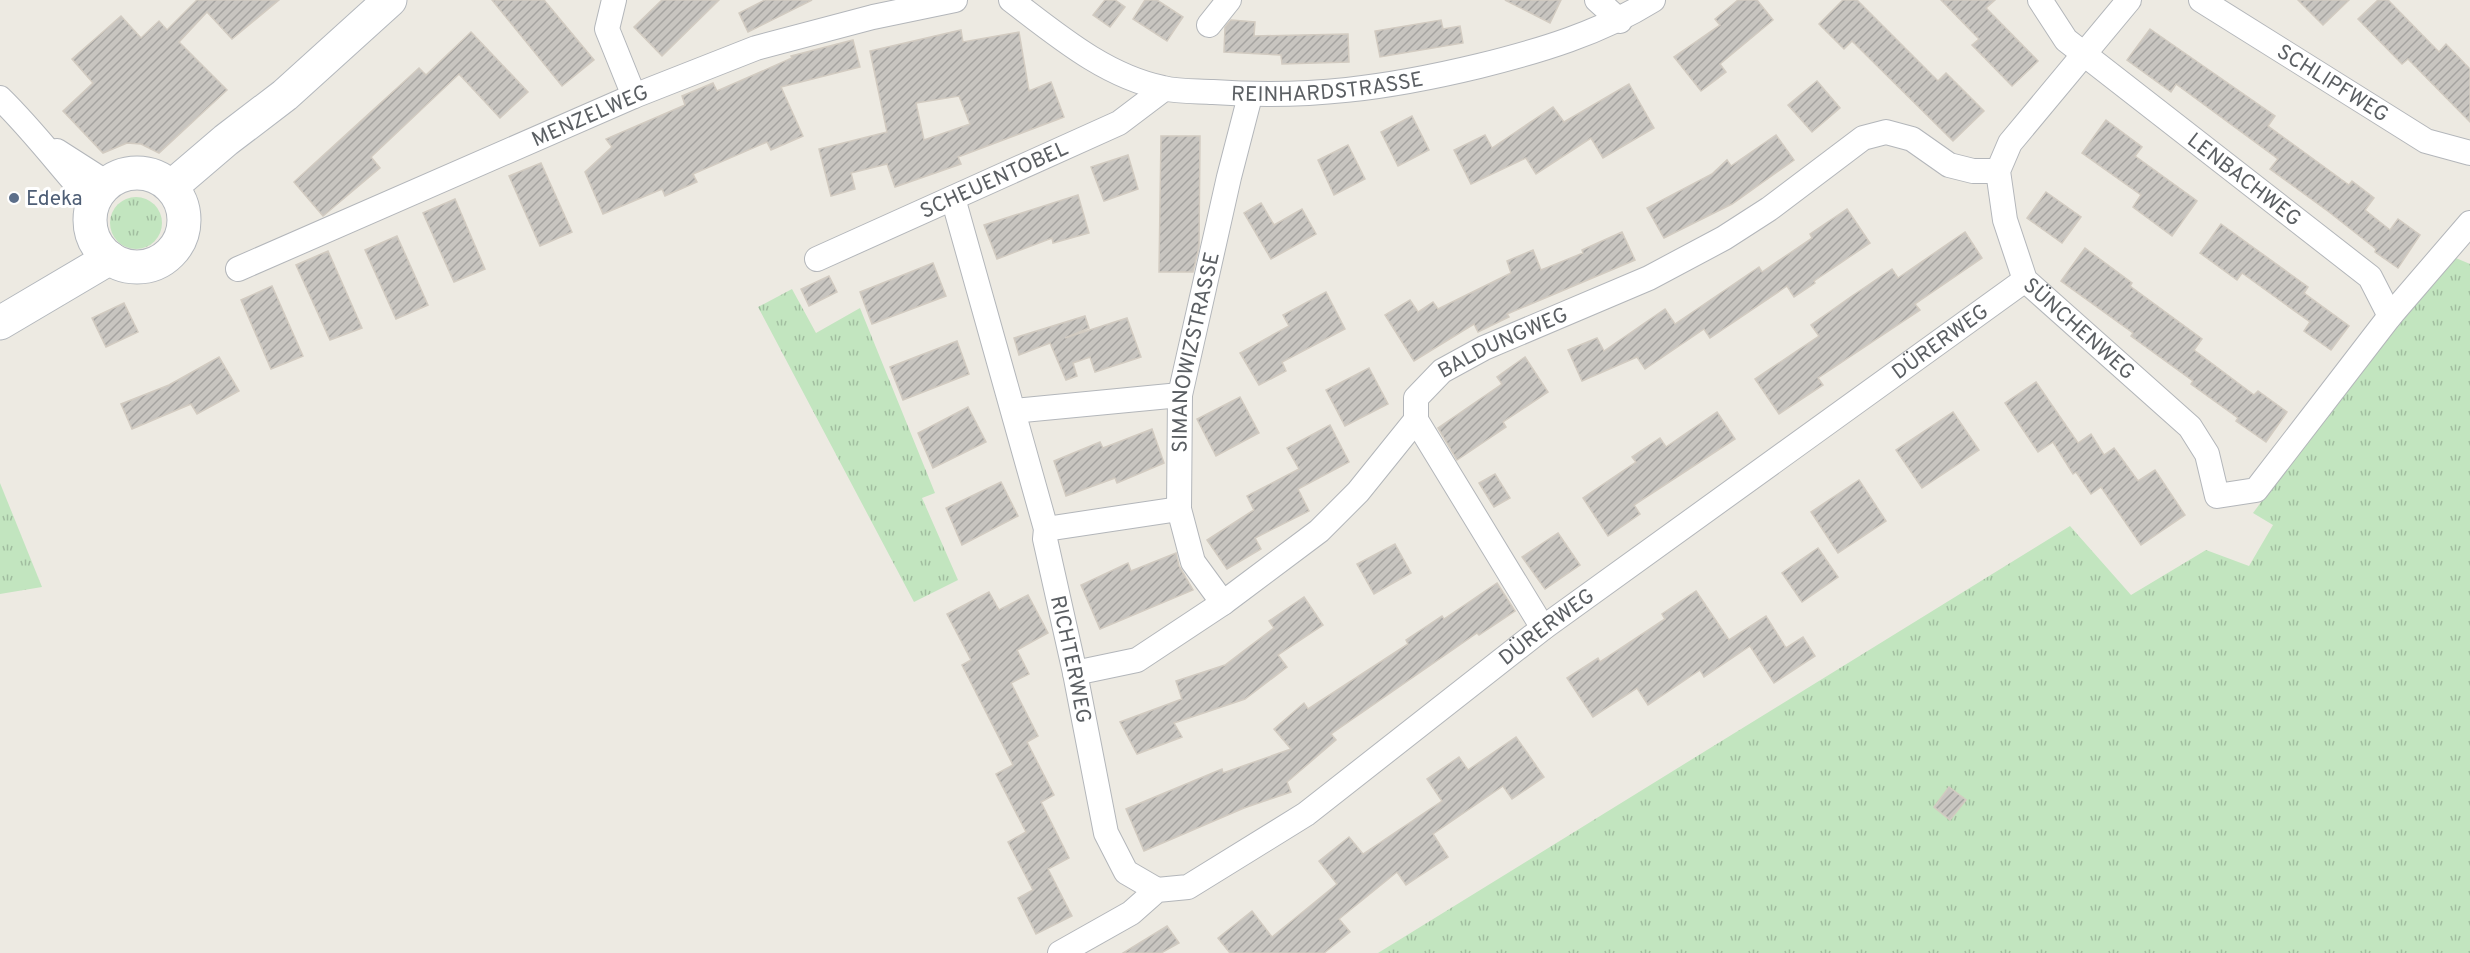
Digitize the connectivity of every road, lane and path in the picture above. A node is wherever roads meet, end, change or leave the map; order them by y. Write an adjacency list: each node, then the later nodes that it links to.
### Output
1 (390, 0): 21 (main road)
2 (614, 0): 15 (street)
3 (955, 0): 15 (street, MENZELWEG)
4 (1011, 0): 14 (street, REINHARDSTRASSE)
5 (1229, 0): 12 (street)
6 (1597, 0): 11 (street)
7 (1653, 0): 11 (street, REINHARDSTRASSE)
8 (2040, 0): 13 (street)
9 (2129, 0): 13 (street)
10 (2201, 0): 18 (street, SCHLIPFWEG)
11 (1620, 21): 16 (street, REINHARDSTRASSE)
12 (1209, 25)
13 (2086, 55): 19 (street); 29 (street, LENBACHWEG)
14 (1164, 88): 16 (street, REINHARDSTRASSE); 22 (street, SCHEUENTOBEL)
15 (634, 96): 26 (street, MENZELWEG)
16 (1250, 96): 31 (street, SIMANOWIZSTRASSE)
17 (0, 98): 20 (street)
18 (2470, 153)
19 (1998, 171): 27 (street, SÜNCHENWEG); 33 (street, BALDUNGWEG)
20 (100, 193): 21 (main road); 24 (main road)
21 (176, 194): 24 (main road)
22 (953, 198): 25 (street, SCHEUENTOBEL); 32 (street, RICHTERWEG)
23 (2470, 223): 29 (street)
24 (103, 250): 28 (main road); 30 (main road)
25 (817, 259)
26 (238, 269)
27 (2025, 280): 29 (street, SÜNCHENWEG); 37 (street, DÜRERWEG)
28 (0, 314)
29 (2390, 316)
30 (0, 323)
31 (1180, 394): 32 (street); 34 (street, SIMANOWIZSTRASSE)
32 (1014, 411): 35 (street, RICHTERWEG)
33 (1416, 420): 36 (street, BALDUNGWEG); 37 (street)
34 (1179, 509): 35 (street); 36 (street, SIMANOWIZSTRASSE)
35 (1046, 529): 38 (street, RICHTERWEG)
36 (1222, 603): 38 (street, BALDUNGWEG)
37 (1542, 628): 39 (street, DÜRERWEG)
38 (1075, 672): 39 (street, RICHTERWEG)
39 (1157, 890): 40 (street)
40 (1060, 953)

